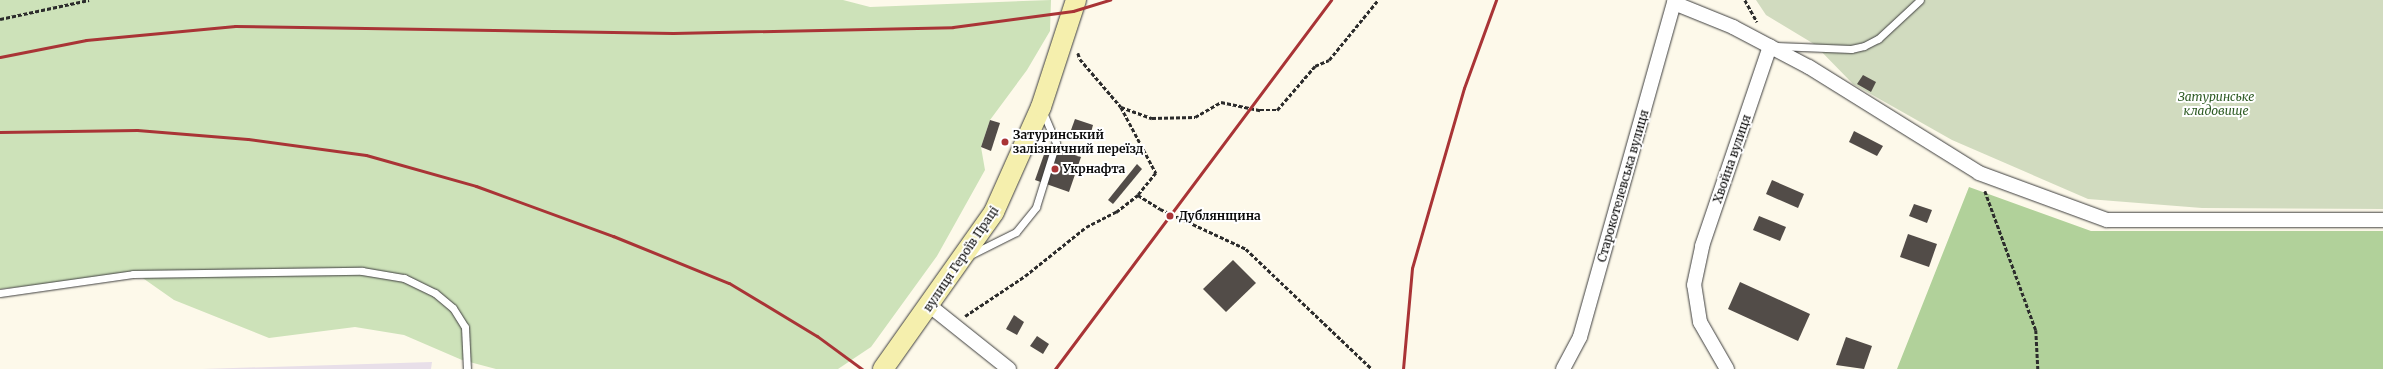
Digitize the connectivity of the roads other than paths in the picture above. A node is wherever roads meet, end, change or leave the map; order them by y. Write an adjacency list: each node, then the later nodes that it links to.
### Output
1 (1076, 0): 5 (main road, вулиця Героїв Праці)
2 (1920, 0): 4 (lane)
3 (1675, 2): 4 (street); 13 (street, Старокотелевська вулиця)
4 (1770, 46): 6 (street); 14 (street, Хвойна вулиця)
5 (1041, 107): 7 (main road, вулиця Героїв Праці); 7 (lane)
6 (2383, 220)
7 (965, 256): 9 (main road, вулиця Героїв Праці)
8 (0, 293): 10 (lane)
9 (930, 306): 11 (main road, вулиця Героїв Праці); 12 (street)
10 (467, 369)
11 (883, 369)
12 (1009, 369)
13 (1563, 369)
14 (1727, 369)

